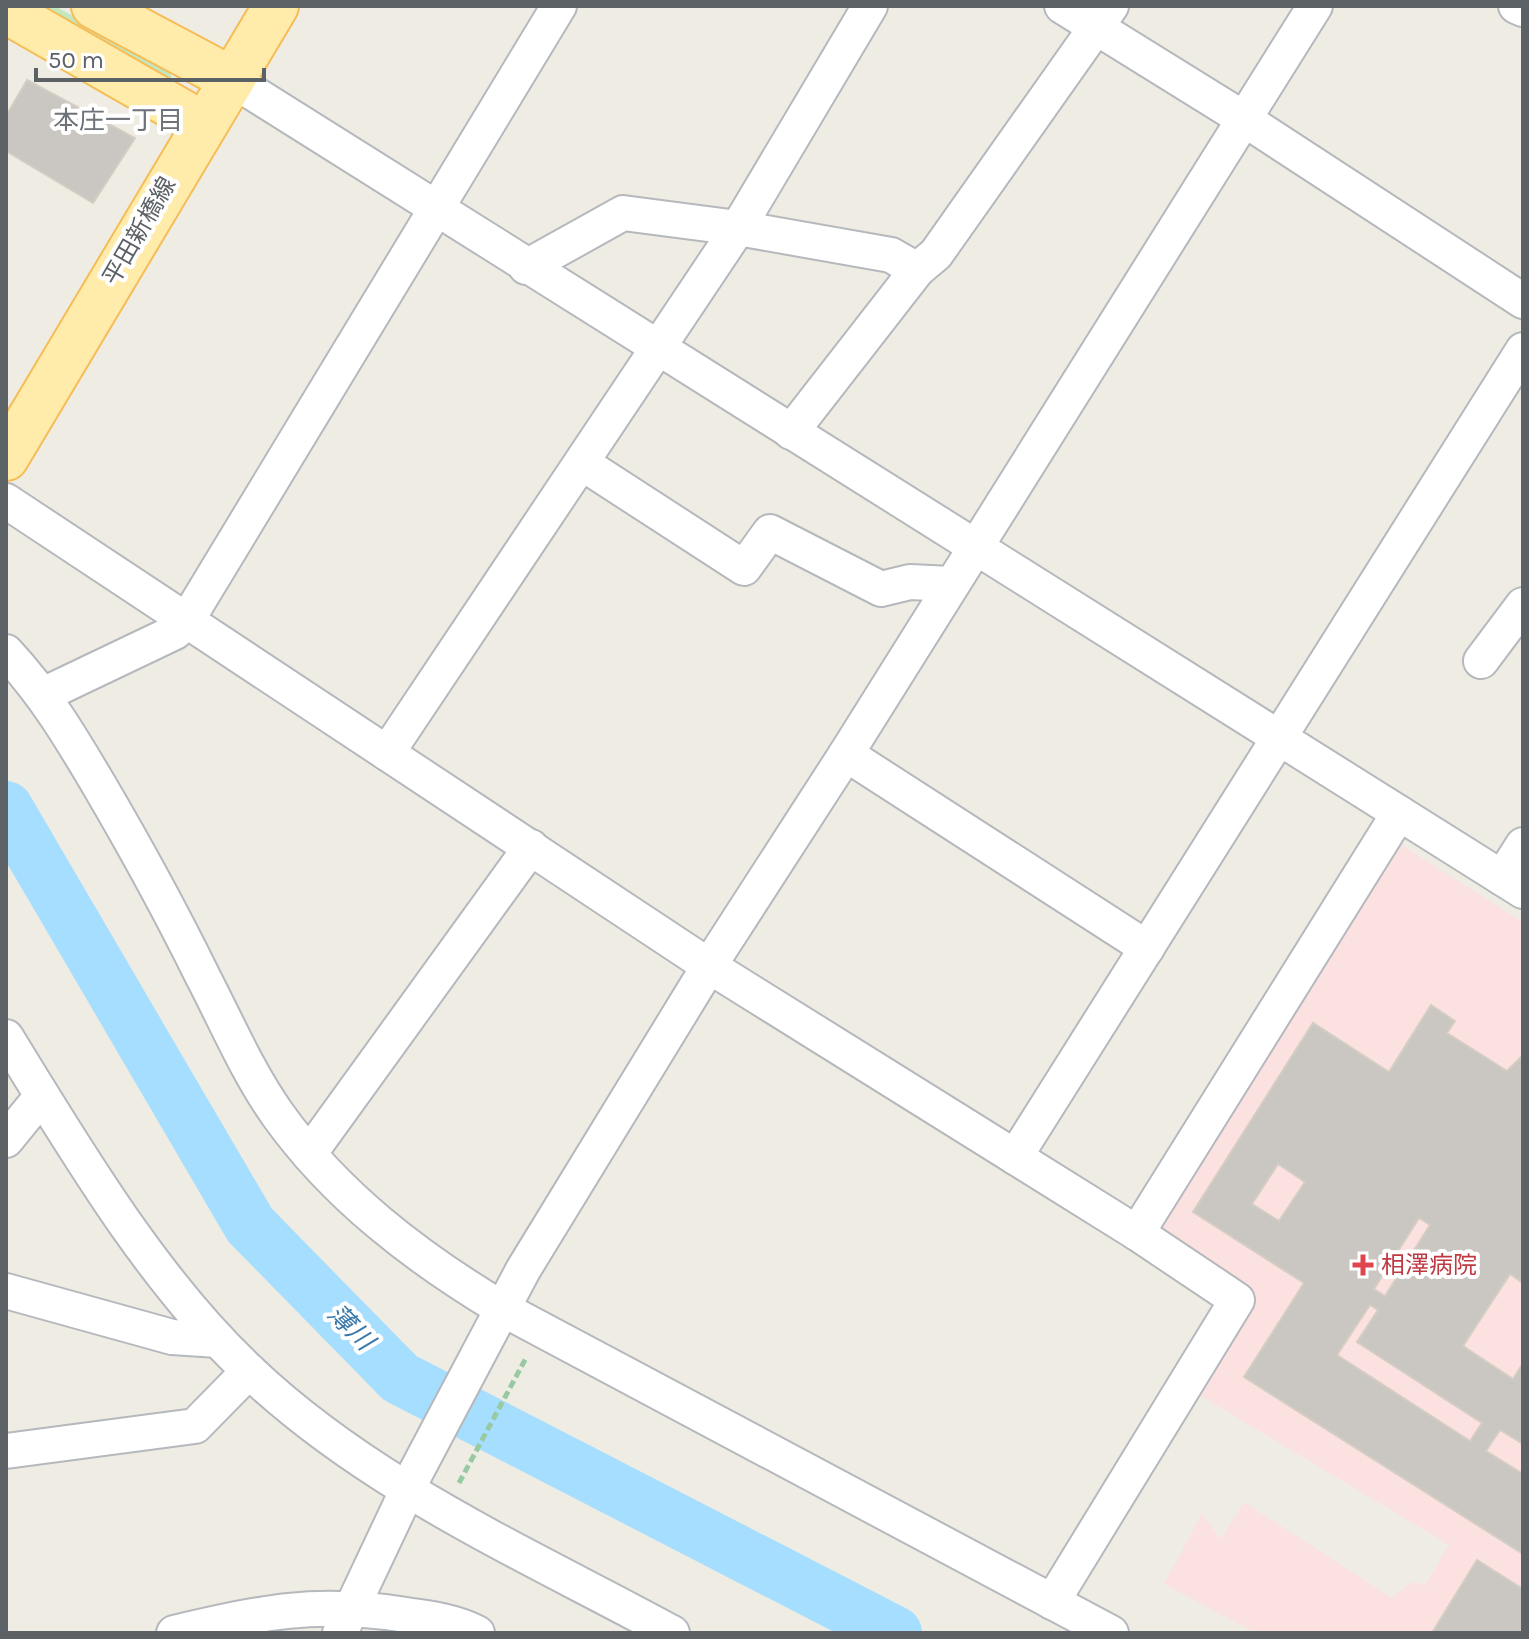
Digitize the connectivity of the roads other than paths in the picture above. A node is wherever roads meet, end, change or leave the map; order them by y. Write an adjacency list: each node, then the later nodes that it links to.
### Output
1 (94, 6): 11 (main road)
2 (276, 6): 11 (main road, 平田新橋線)
3 (559, 6): 14 (street)
4 (870, 6): 15 (street)
5 (1062, 6): 10 (street)
6 (1315, 6): 12 (street)
7 (1516, 6): 8 (street)
8 (1523, 9)
9 (8, 12): 13 (main road)
10 (1104, 17): 12 (street); 17 (street)
11 (231, 79): 13 (main road, 平田新橋線); 14 (street)
12 (1244, 119): 18 (street); 25 (street)
13 (203, 124): 22 (main road, 平田新橋線)
14 (435, 210): 16 (street); 28 (street)
15 (738, 228): 16 (street); 17 (street); 19 (street)
16 (526, 267): 19 (street)
17 (917, 270): 21 (street)
18 (1523, 301)
19 (659, 349): 21 (street); 23 (street)
20 (1523, 350): 32 (street)
21 (791, 432): 25 (street)
22 (6, 458)
23 (582, 463): 26 (street); 33 (street)
24 (6, 501): 28 (street)
25 (973, 548): 26 (street); 32 (street)
26 (951, 584): 34 (street)
27 (1523, 605): 30 (street)
28 (187, 620): 31 (street); 33 (street)
29 (6, 652): 31 (street)
30 (1481, 661)
31 (45, 694): 44 (street)
32 (1279, 739): 35 (street); 39 (street)
33 (387, 753): 37 (street)
34 (846, 754): 39 (street); 40 (street)
35 (1399, 813): 38 (street); 46 (street)
36 (1523, 845): 38 (street)
37 (531, 847): 40 (street); 44 (street)
38 (1513, 884)
39 (1147, 948): 45 (street)
40 (709, 966): 45 (street); 48 (street)
41 (6, 1037): 42 (street)
42 (42, 1096): 43 (street); 49 (street)
43 (6, 1140)
44 (309, 1154): 48 (street)
45 (1015, 1157): 46 (street)
46 (1137, 1233): 53 (street)
47 (6, 1291): 49 (street)
48 (494, 1320): 52 (street); 53 (street)
49 (218, 1340): 50 (street)
50 (249, 1371): 51 (street); 52 (street)
51 (6, 1451)
52 (412, 1481): 54 (street); 57 (street)
53 (1052, 1602): 58 (street)
54 (346, 1620): 55 (street); 56 (street)
55 (174, 1633)
56 (477, 1633)
57 (672, 1633)
58 (1111, 1633)

